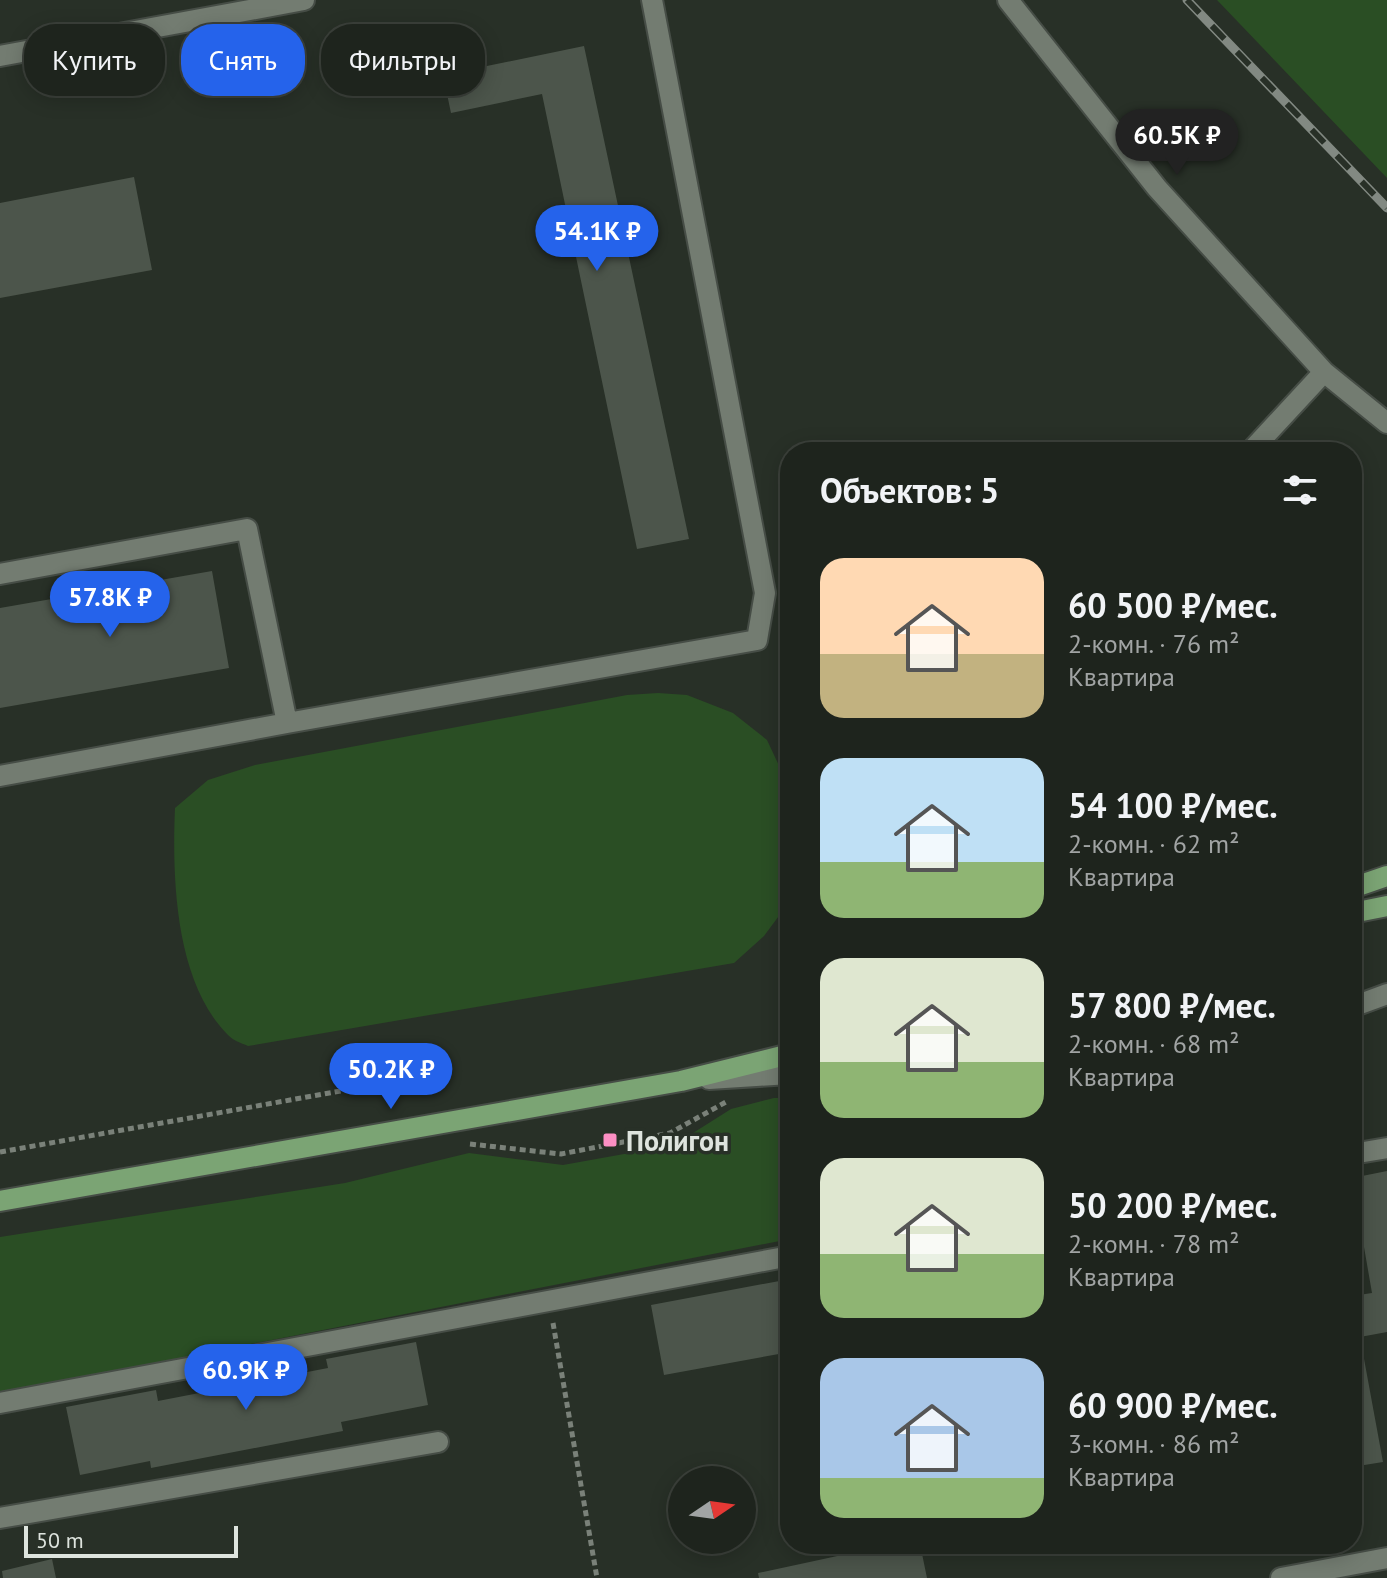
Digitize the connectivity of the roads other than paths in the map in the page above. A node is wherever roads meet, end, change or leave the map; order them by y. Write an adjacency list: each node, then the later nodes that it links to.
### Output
1 (304, 0): 4 (street)
2 (652, 0): 9 (street)
3 (1008, 0): 5 (street)
4 (0, 56)
5 (1324, 372): 6 (street); 7 (street)
6 (1387, 423)
7 (1259, 442)
8 (0, 574): 9 (street)
9 (287, 723): 10 (street)
10 (0, 776)
11 (1387, 876): 12 (main road)
12 (1362, 885)
13 (1387, 906): 14 (main road)
14 (1362, 911)
15 (1387, 994): 16 (street)
16 (1362, 1003)
17 (780, 1056): 19 (main road)
18 (780, 1075): 19 (street)
19 (681, 1081): 22 (main road)
20 (1387, 1148): 21 (street)
21 (1362, 1152)
22 (0, 1201)
23 (780, 1258): 24 (street)
24 (0, 1403)
25 (438, 1442): 26 (street)
26 (0, 1518)
27 (1387, 1558): 28 (street)
28 (1281, 1578)

